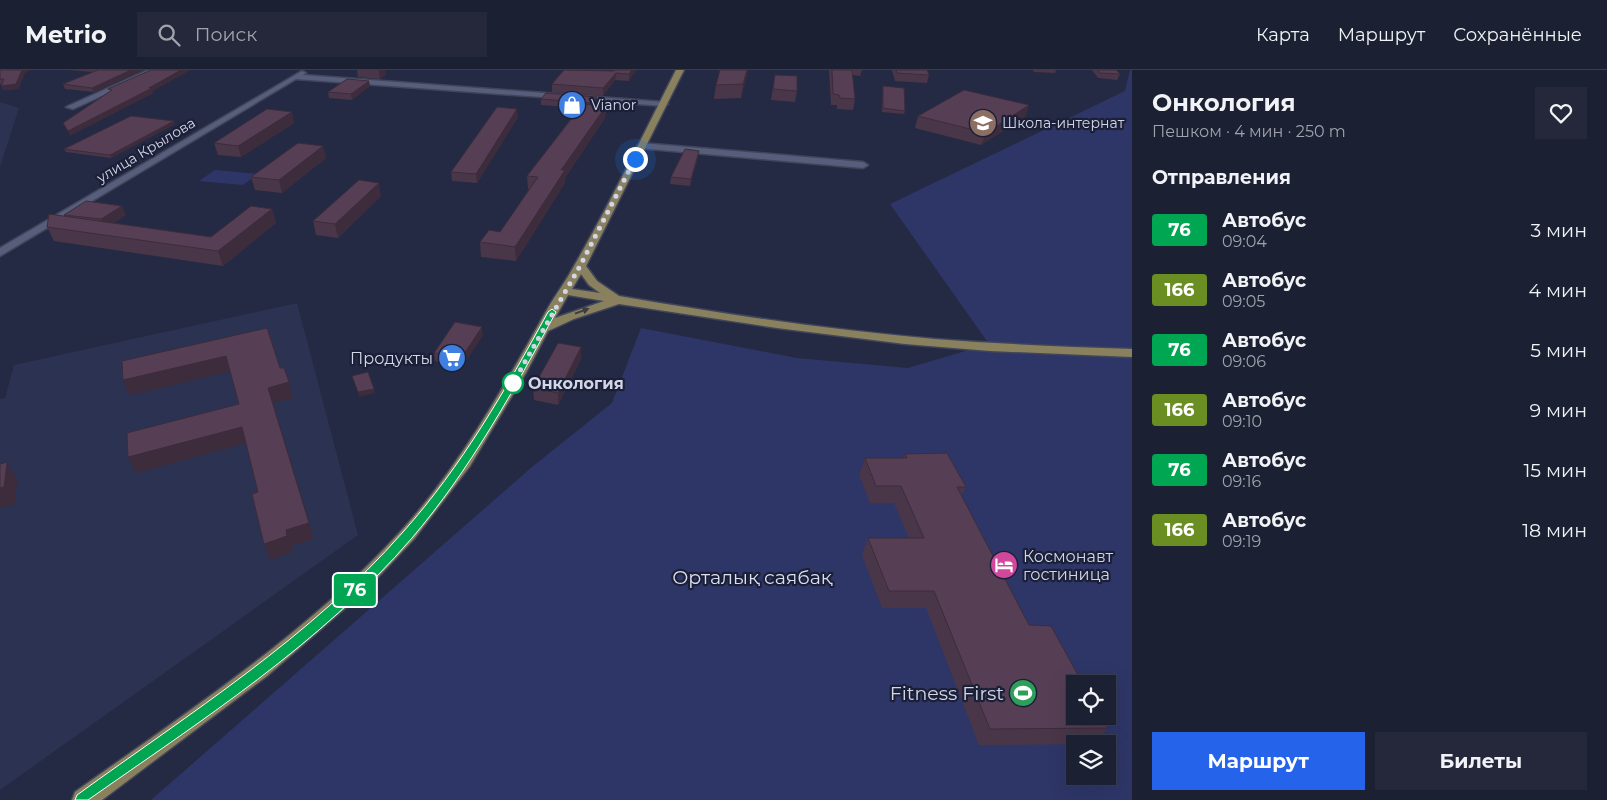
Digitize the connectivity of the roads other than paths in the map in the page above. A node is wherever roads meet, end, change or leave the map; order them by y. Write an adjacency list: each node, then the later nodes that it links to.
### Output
1 (154, 70): 6 (street)
2 (307, 70): 4 (street, улица Крылова)
3 (680, 70): 5 (main road)
4 (294, 77): 5 (street); 9 (street, улица Крылова)
5 (664, 104): 7 (main road)
6 (70, 108)
7 (641, 146): 8 (street); 10 (main road)
8 (863, 165)
9 (0, 253)
10 (580, 266): 11 (main road); 12 (main road)
11 (565, 291): 12 (main road); 13 (main road)
12 (620, 300): 13 (main road, one-way to 12); 14 (main road)
13 (544, 328): 15 (main road)
14 (1132, 352)
15 (83, 800)

